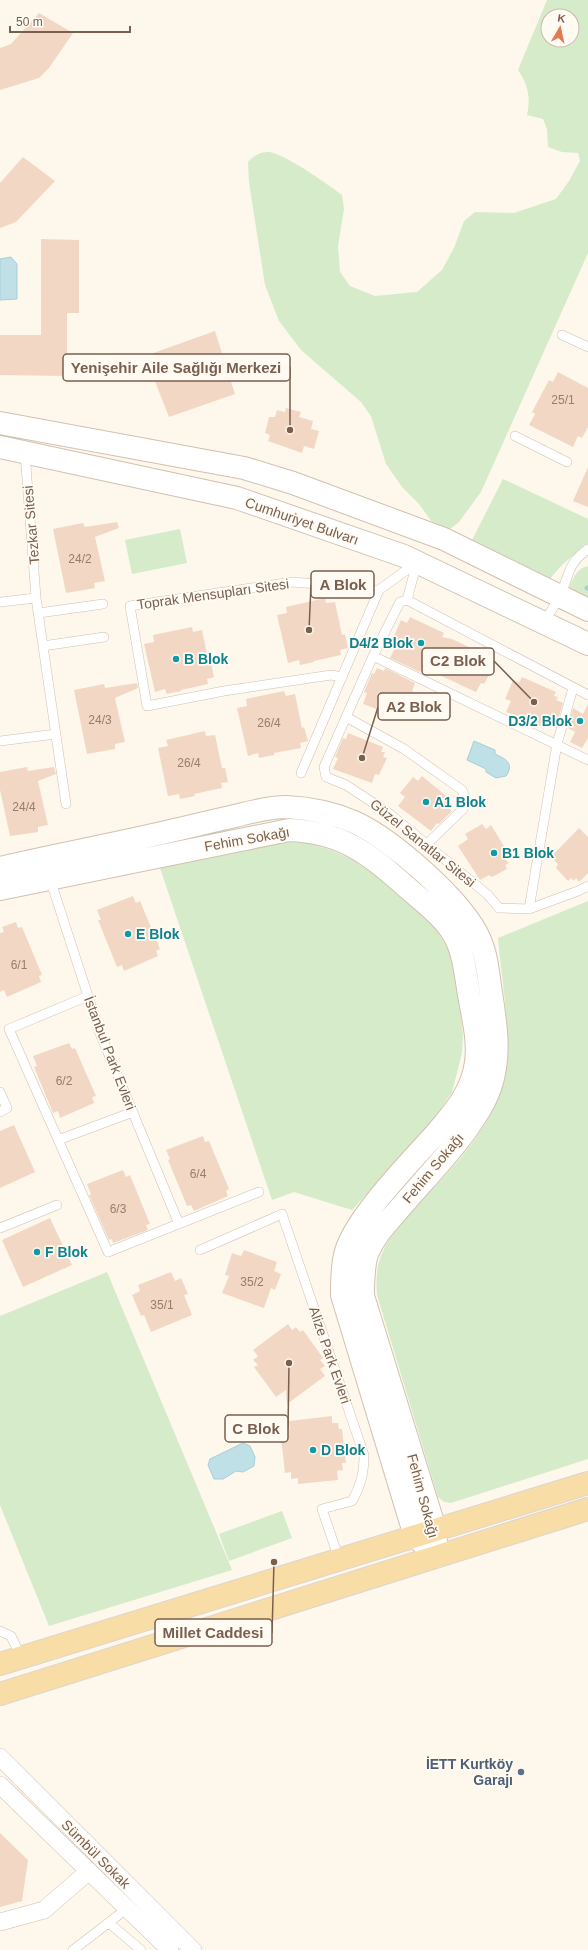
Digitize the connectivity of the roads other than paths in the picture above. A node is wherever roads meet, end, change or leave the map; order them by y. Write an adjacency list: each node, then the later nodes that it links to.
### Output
1 (562, 335): 2 (lane)
2 (588, 347)
3 (0, 423): 8 (street)
4 (515, 436): 7 (lane)
5 (0, 447): 6 (street, Cumhuriyet Bulvarı)
6 (25, 451): 10 (street, Cumhuriyet Bulvarı); 13 (lane, Tezkar Sitesi)
7 (567, 462)
8 (431, 534): 10 (street); 12 (street)
9 (588, 549): 12 (lane)
10 (417, 562): 11 (lane); 14 (lane, Güzel Sanatlar Sitesi); 19 (street, Cumhuriyet Bulvarı)
11 (379, 590): 24 (lane); 24 (lane, Toprak Mensupları Sitesi)
12 (560, 596): 17 (street); 19 (lane)
13 (36, 598): 15 (lane); 18 (lane, Tezkar Sitesi)
14 (407, 600): 23 (lane, Güzel Sanatlar Sitesi); 25 (lane)
15 (0, 602)
16 (103, 604): 18 (lane)
17 (588, 610)
18 (39, 613): 22 (lane, Tezkar Sitesi)
19 (544, 623): 21 (street, Cumhuriyet Bulvarı)
20 (104, 638): 22 (lane)
21 (588, 644)
22 (43, 646): 28 (lane, Tezkar Sitesi)
23 (373, 656): 27 (lane, Güzel Sanatlar Sitesi); 30 (lane)
24 (342, 677): 32 (lane)
25 (573, 688): 26 (lane); 30 (lane)
26 (588, 695)
27 (346, 717): 34 (lane, Güzel Sanatlar Sitesi); 34 (lane)
28 (56, 734): 29 (lane); 33 (lane, Tezkar Sitesi)
29 (0, 742)
30 (557, 744): 31 (lane); 39 (lane)
31 (588, 760)
32 (301, 773)
33 (66, 804)
34 (427, 844): 39 (lane, Güzel Sanatlar Sitesi)
35 (0, 868): 36 (street, Fehim Sokağı)
36 (47, 868): 38 (street, Fehim Sokağı); 40 (lane, İstanbul Park Evleri); 52 (street, Fehim Sokağı)
37 (588, 886): 39 (lane, Güzel Sanatlar Sitesi)
38 (0, 889)
39 (529, 909)
40 (88, 996): 43 (lane, İstanbul Park Evleri); 44 (lane)
41 (0, 1092): 42 (lane)
42 (0, 1112)
43 (133, 1112): 44 (lane); 47 (lane, İstanbul Park Evleri)
44 (58, 1140): 47 (lane)
45 (259, 1192): 47 (lane)
46 (57, 1205): 48 (lane)
47 (180, 1224)
48 (0, 1228)
49 (200, 1250): 54 (lane, Alize Park Evleri)
50 (588, 1482): 52 (main road)
51 (588, 1509): 53 (main road)
52 (425, 1533): 53 (street, Fehim Sokağı); 54 (main road)
53 (437, 1556): 58 (main road)
54 (339, 1559): 56 (main road)
55 (0, 1632): 56 (lane)
56 (21, 1657): 57 (main road)
57 (0, 1664)
58 (0, 1694)
59 (0, 1757): 62 (street, Sümbül Sokak)
60 (0, 1785): 61 (street, Sümbül Sokak)
61 (89, 1872): 62 (street, Sümbül Sokak); 63 (street)
62 (134, 1904): 64 (lane); 65 (street, Sümbül Sokak); 68 (street, Sümbül Sokak)
63 (0, 1922)
64 (109, 1923): 66 (lane); 67 (lane)
65 (165, 1948)
66 (73, 1950)
67 (141, 1950)
68 (194, 1950)

